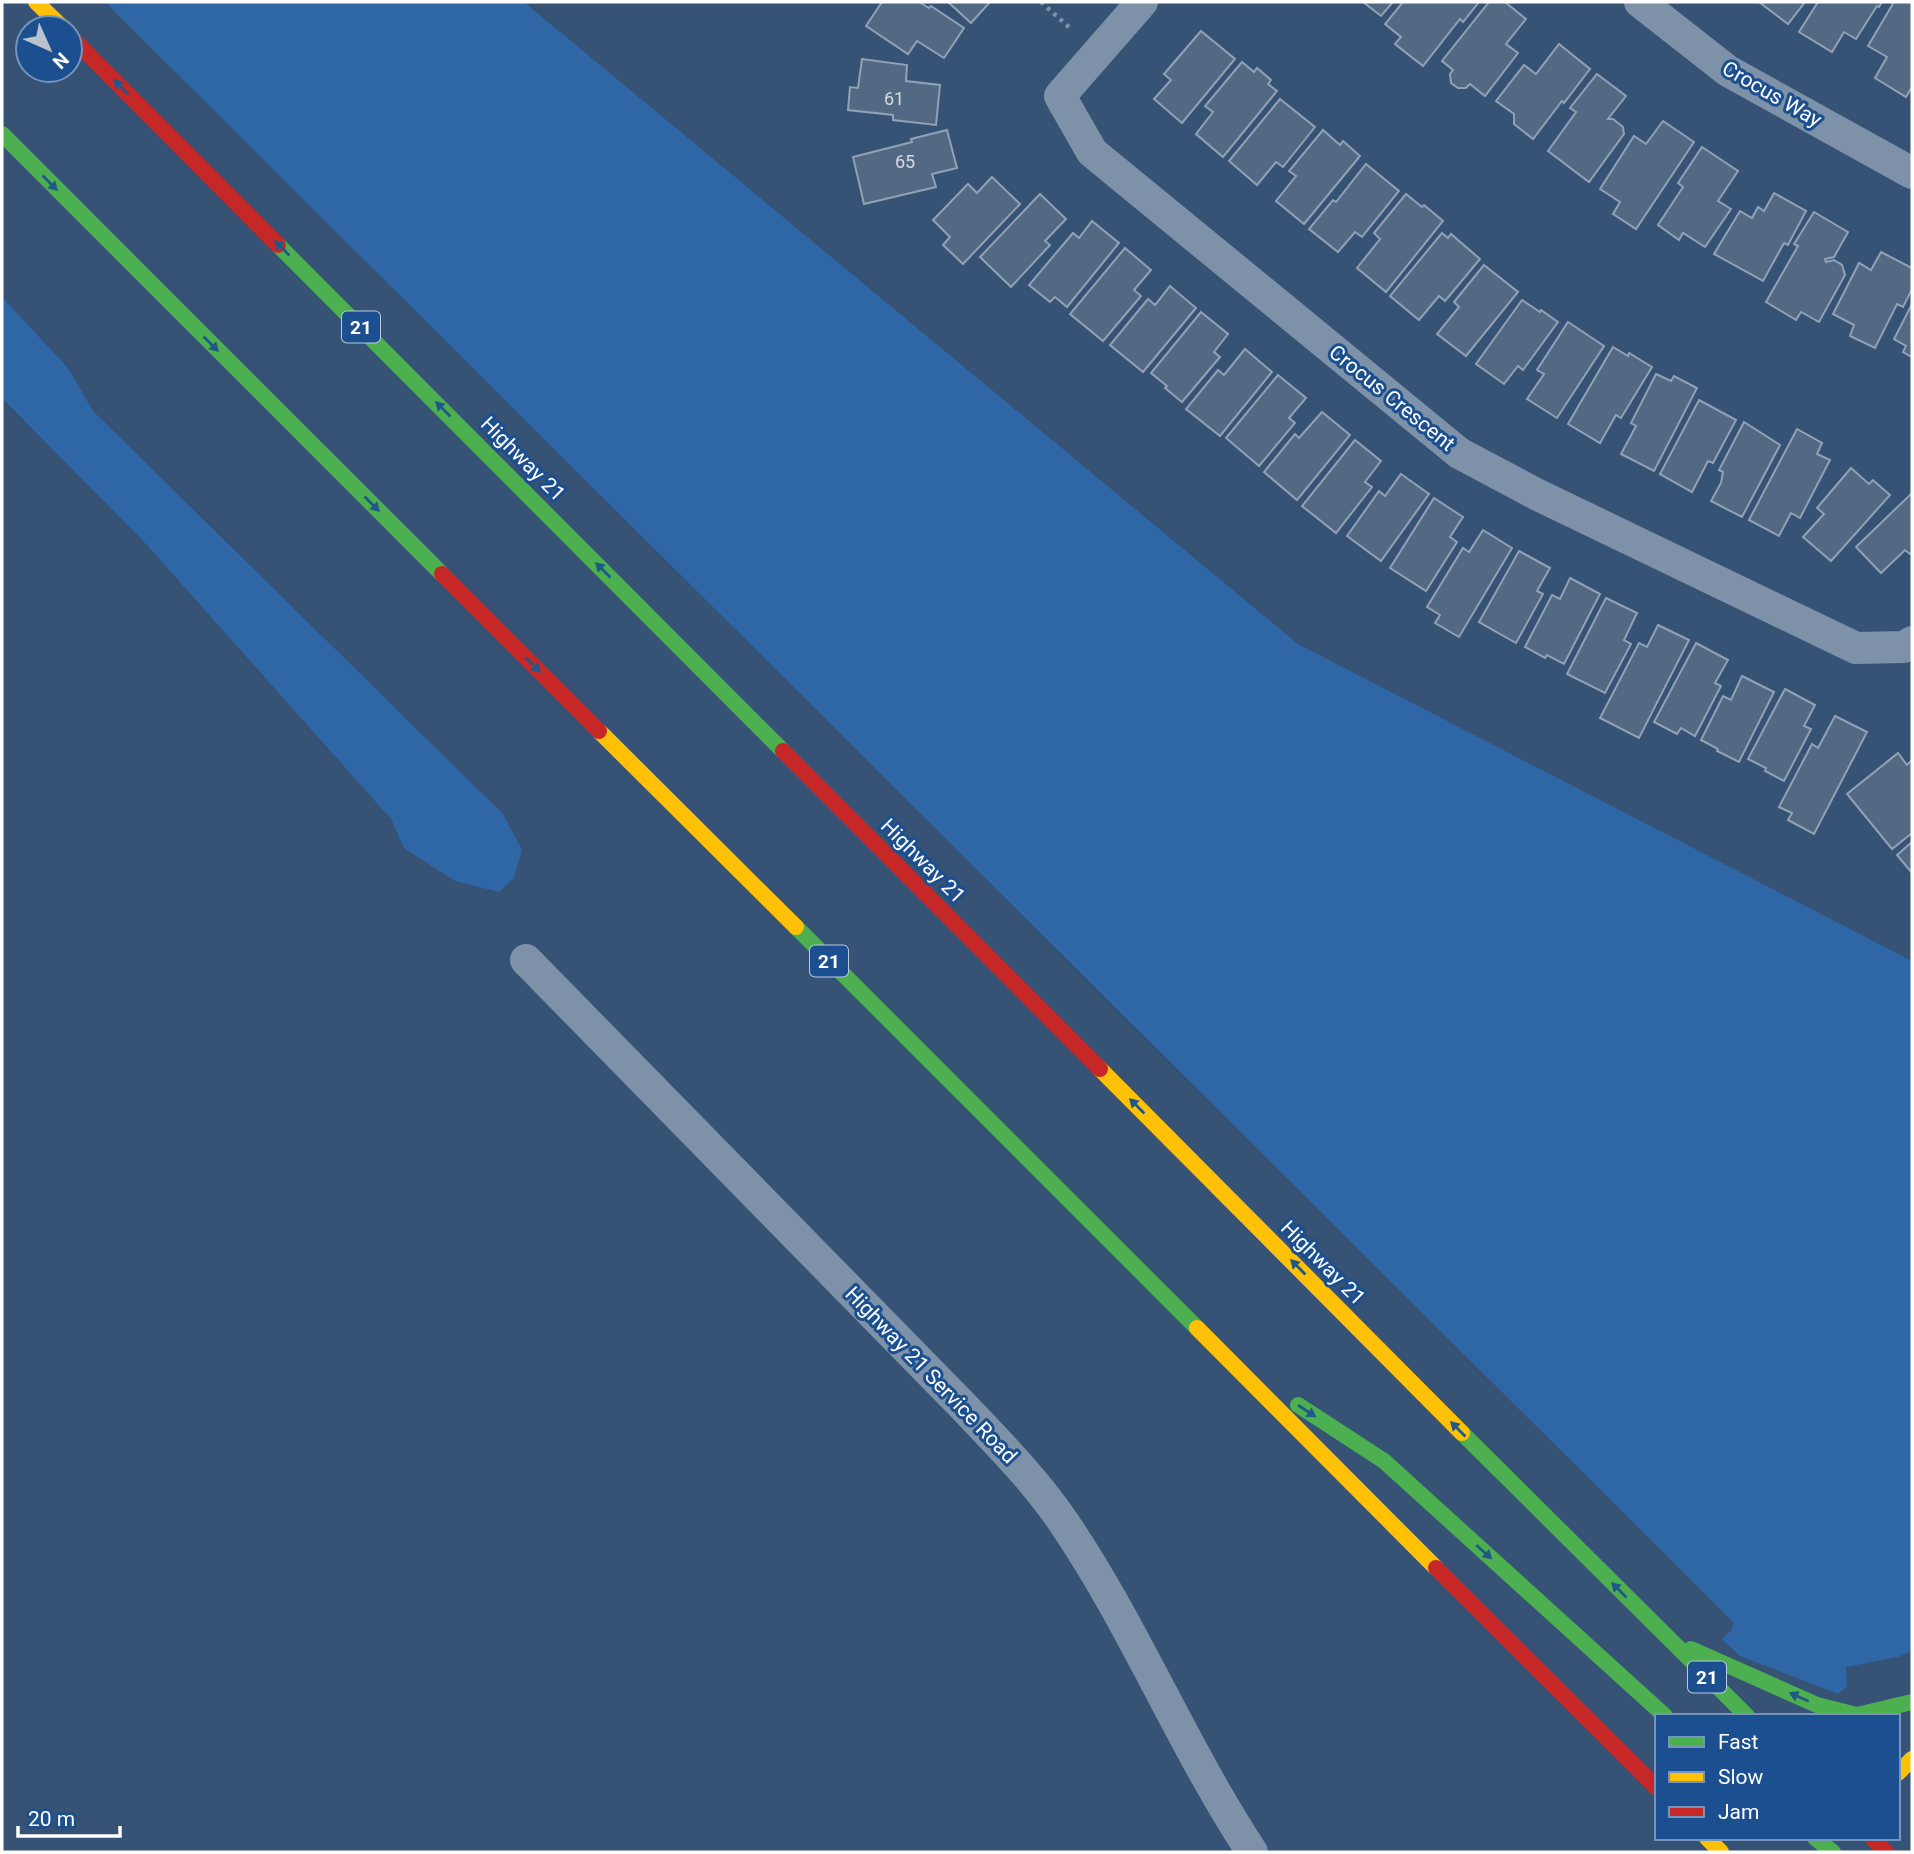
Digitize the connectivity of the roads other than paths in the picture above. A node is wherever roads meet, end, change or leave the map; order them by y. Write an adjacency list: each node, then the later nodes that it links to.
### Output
1 (1142, 2): 6 (street, Crocus Crescent)
2 (1640, 2): 5 (street, Crocus Way)
3 (84, 50): 9 (main road, Highway 21 / 21, one-way to 3)
4 (2, 134): 8 (main road, 21, one-way to 8)
5 (1912, 173)
6 (1910, 649)
7 (526, 960): 14 (street, Highway 21 Service Road)
8 (1229, 1360): 11 (main road, one-way to 11); 13 (main road, 21)
9 (1667, 1638): 10 (main road, one-way to 9); 12 (main road, Highway 21 / 21)
10 (1912, 1702)
11 (1663, 1714)
12 (1745, 1714)
13 (1655, 1786)
14 (1252, 1852)

